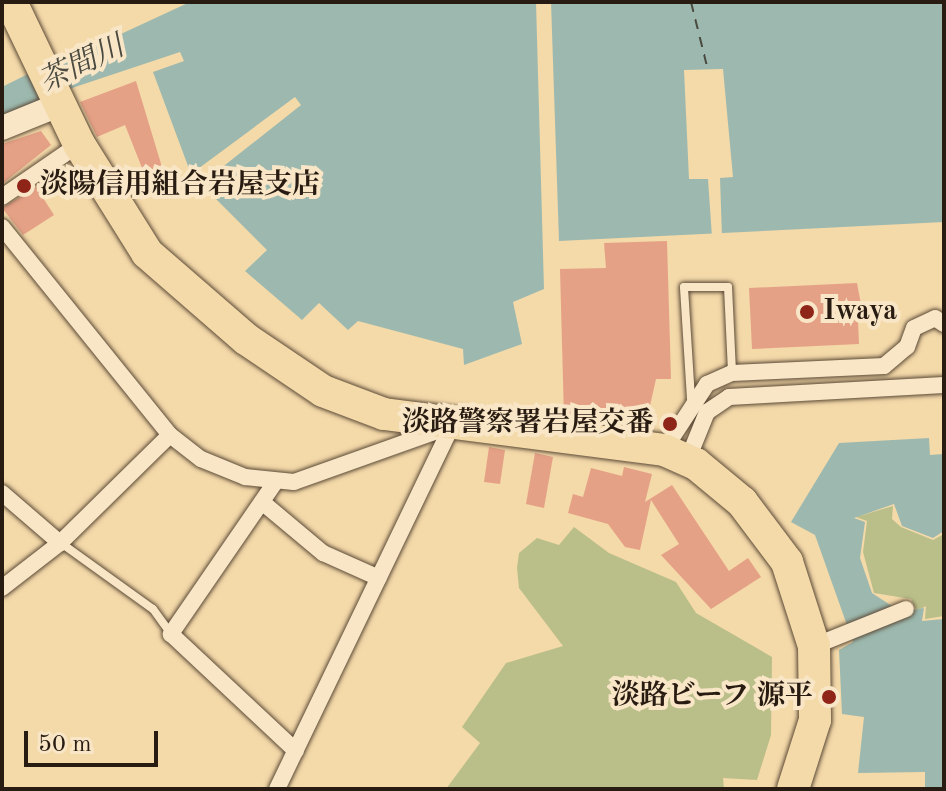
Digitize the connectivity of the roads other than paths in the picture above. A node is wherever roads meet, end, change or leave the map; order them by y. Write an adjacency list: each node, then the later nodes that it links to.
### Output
1 (11, 2): 2 (highway)
2 (54, 88): 3 (street); 4 (highway)
3 (2, 128)
4 (79, 144): 5 (street); 11 (highway)
5 (2, 197)
6 (2, 227): 12 (street)
7 (944, 324): 8 (street)
8 (732, 373): 10 (street); 10 (lane)
9 (944, 385): 13 (street)
10 (691, 399): 13 (street)
11 (452, 425): 13 (highway); 14 (street); 18 (street)
12 (170, 435): 14 (street); 17 (street)
13 (676, 454): 22 (highway)
14 (276, 481): 16 (street)
15 (2, 493): 17 (street)
16 (262, 502): 18 (street); 21 (street)
17 (60, 543): 19 (street); 21 (lane)
18 (379, 578): 23 (street)
19 (2, 585)
20 (906, 609): 22 (street)
21 (171, 634): 23 (street)
22 (824, 641): 25 (highway)
23 (296, 751): 24 (street)
24 (277, 789)
25 (793, 789)

